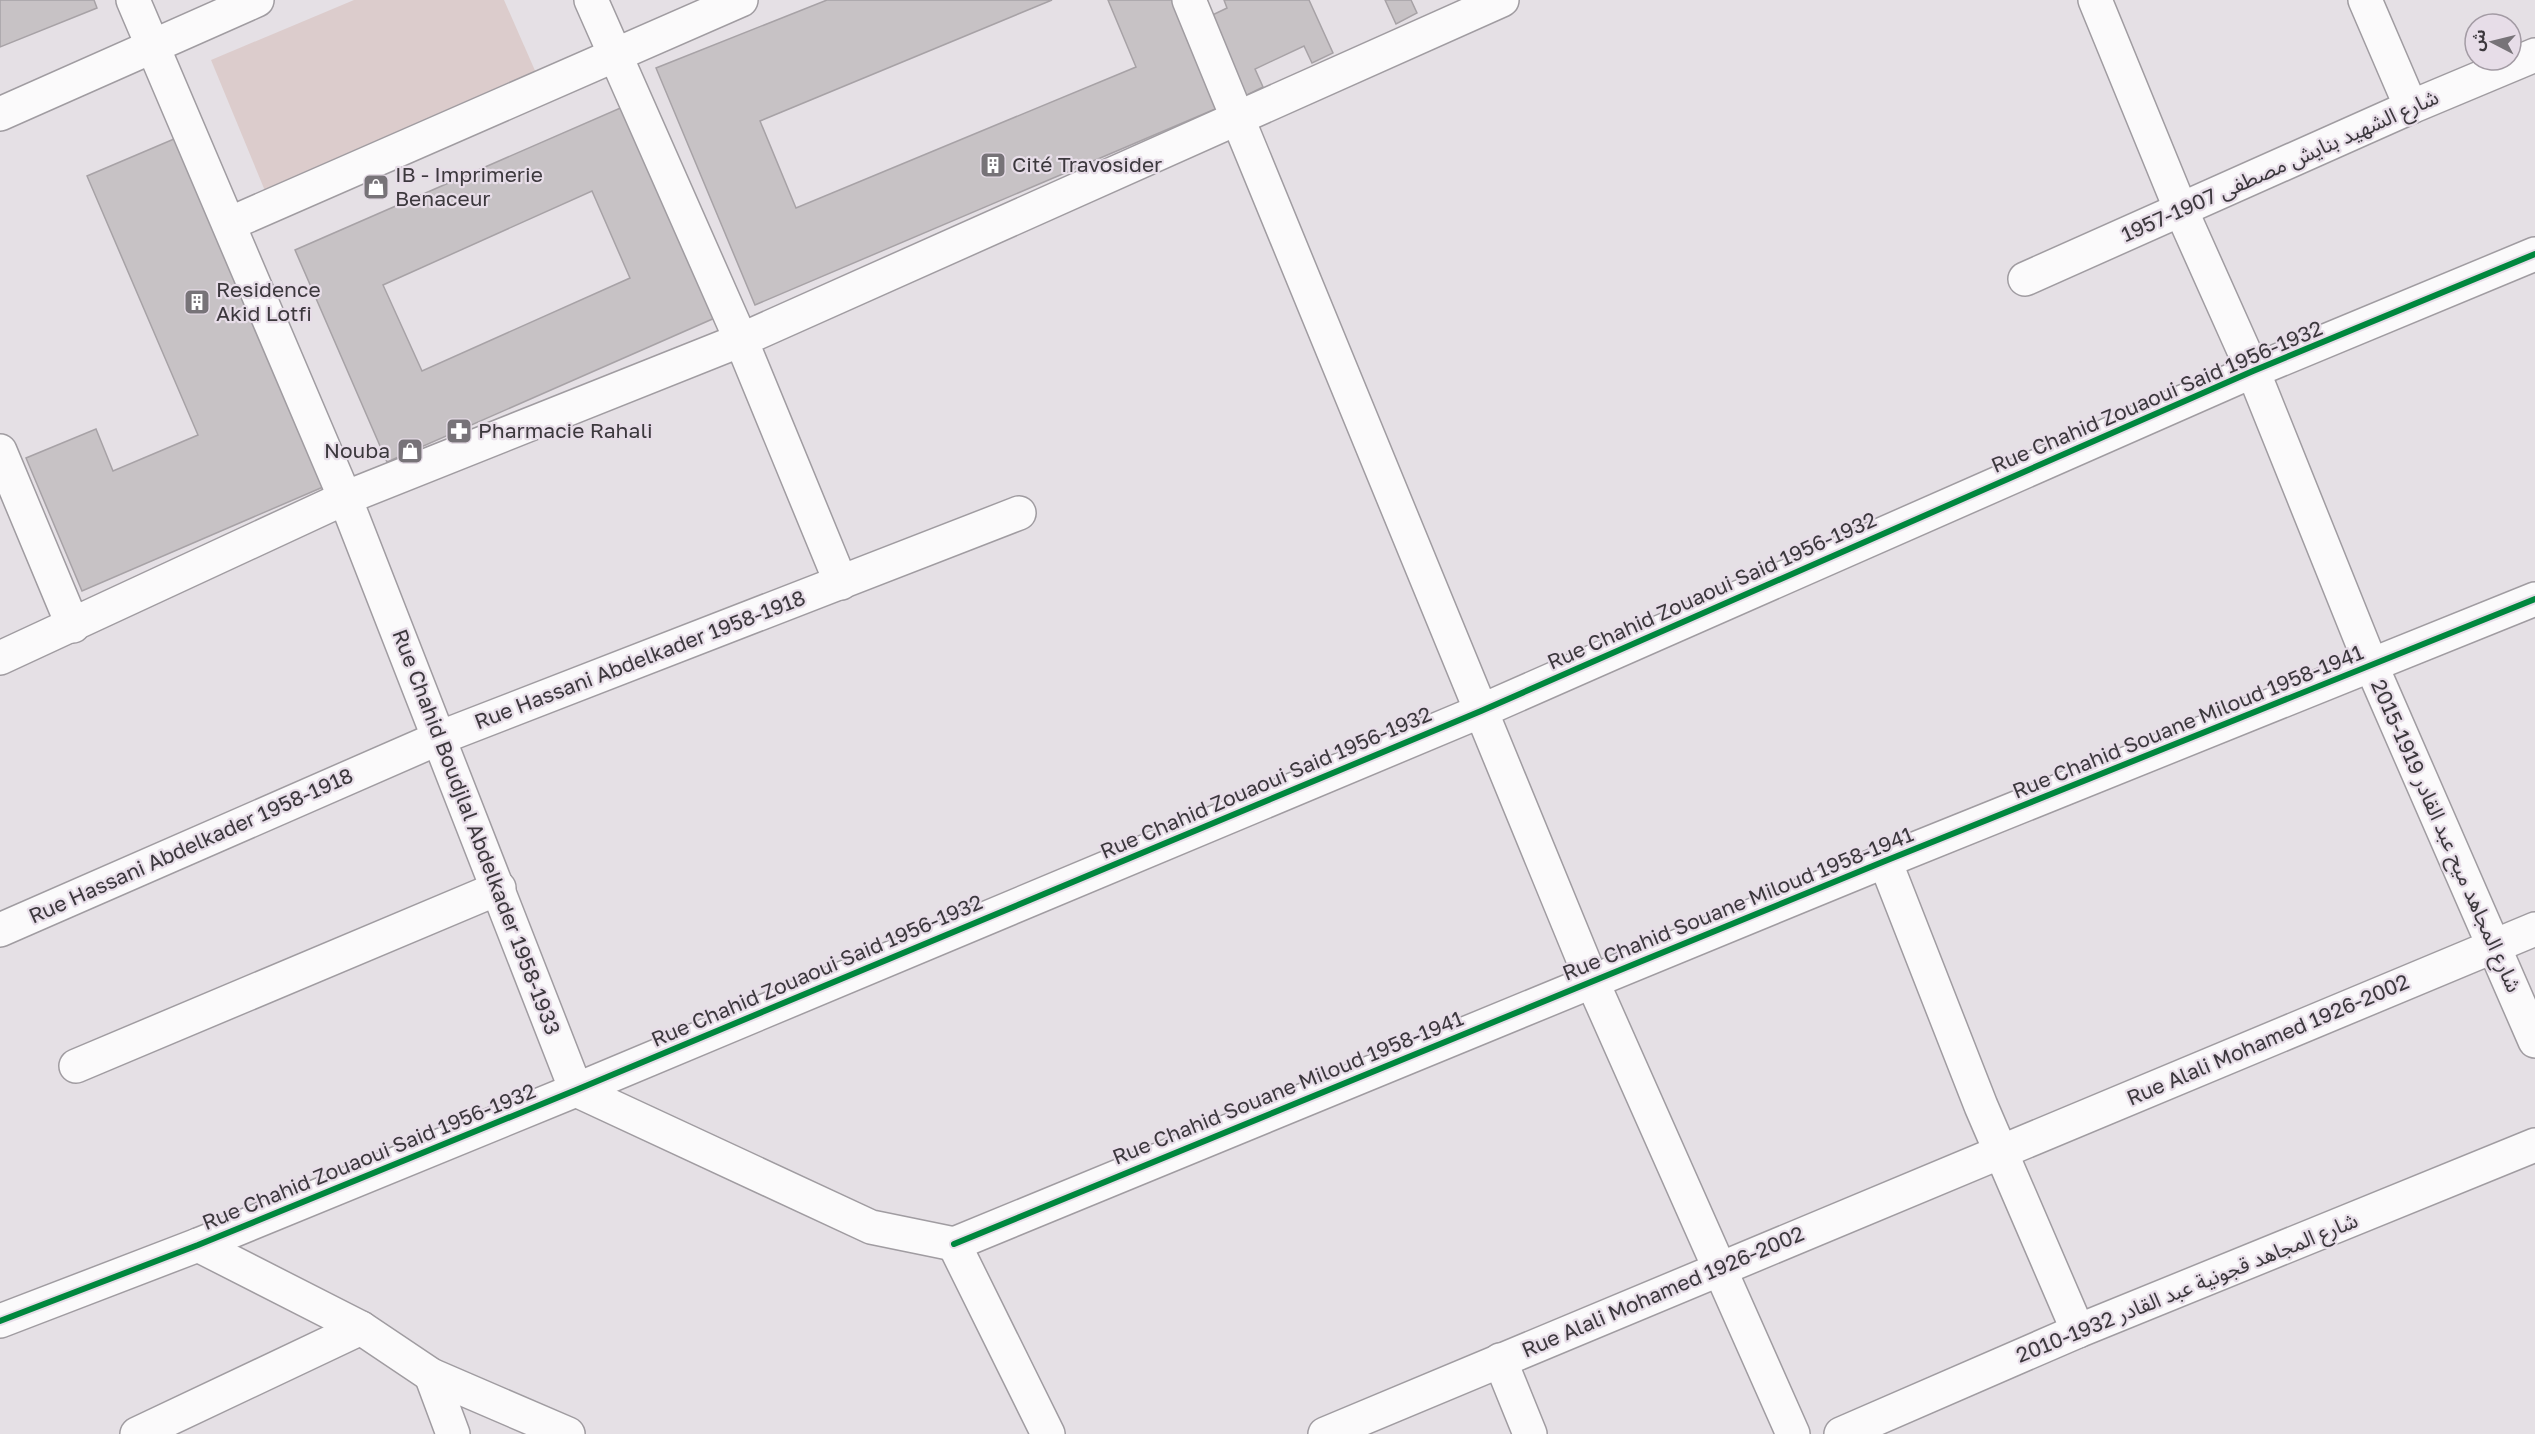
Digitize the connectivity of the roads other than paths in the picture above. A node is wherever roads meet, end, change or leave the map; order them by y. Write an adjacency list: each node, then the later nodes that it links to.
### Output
1 (134, 0): 9 (street, Rue Chahid Boudjlal Abdelkader 1958-1933)
2 (256, 0): 9 (street)
3 (591, 0): 10 (street)
4 (741, 0): 10 (street)
5 (1190, 0): 14 (street)
6 (1502, 0): 14 (street)
7 (2095, 0): 15 (street, شارع المجاهد ميح عبد القادر 1919-2015)
8 (2366, 0): 12 (street)
9 (153, 46): 13 (street); 16 (street, Rue Chahid Boudjlal Abdelkader 1958-1933)
10 (616, 55): 16 (street); 19 (street)
11 (2535, 56): 12 (street, شارع الشهيد بنايش مصطفى 1907-1957)
12 (2410, 107): 15 (street, شارع الشهيد بنايش مصطفى 1907-1957)
13 (0, 114)
14 (1240, 117): 19 (street); 29 (street)
15 (2181, 210): 18 (street, شارع الشهيد بنايش مصطفى 1907-1957); 20 (street, شارع المجاهد ميح عبد القادر 1919-2015)
16 (229, 224): 22 (street, Rue Chahid Boudjlal Abdelkader 1958-1933)
17 (2535, 254): 20 (street, Rue Chahid Zouaoui Said 1956-1932)
18 (2025, 279)
19 (741, 340): 22 (street); 24 (street)
20 (2253, 371): 28 (street, شارع المجاهد ميح عبد القادر 1919-2015); 29 (street, Rue Chahid Zouaoui Said 1956-1932)
21 (0, 451): 26 (street)
22 (345, 498): 26 (street); 30 (street, Rue Chahid Boudjlal Abdelkader 1958-1933)
23 (1019, 513): 24 (street, Rue Hassani Abdelkader 1958-1918)
24 (842, 583): 30 (street, Rue Hassani Abdelkader 1958-1918)
25 (2535, 599): 28 (street, Rue Chahid Souane Miloud 1958-1941)
26 (73, 626): 27 (street)
27 (0, 658)
28 (2372, 666): 31 (street, Rue Chahid Souane Miloud 1958-1941); 35 (street, شارع المجاهد ميح عبد القادر 1919-2015)
29 (1481, 711): 36 (street); 39 (street, Rue Chahid Zouaoui Said 1956-1932)
30 (439, 738): 32 (street, Rue Chahid Boudjlal Abdelkader 1958-1933); 34 (street, Rue Hassani Abdelkader 1958-1918)
31 (1885, 861): 36 (street, Rue Chahid Souane Miloud 1958-1941); 41 (street)
32 (499, 888): 38 (street); 39 (street, Rue Chahid Boudjlal Abdelkader 1958-1933)
33 (2535, 929): 35 (street, Rue Alali Mohamed 1926-2002)
34 (0, 930)
35 (2495, 945): 37 (street, شارع المجاهد ميح عبد القادر 1919-2015); 41 (street, Rue Alali Mohamed 1926-2002)
36 (1592, 981): 42 (street, Rue Chahid Souane Miloud 1958-1941); 44 (street)
37 (2535, 1041)
38 (76, 1066)
39 (576, 1090): 42 (street); 43 (street, Rue Chahid Zouaoui Said 1956-1932)
40 (2535, 1145): 47 (street, شارع المجاهد قجونية عبد القادر 1932-2010)
41 (2006, 1163): 44 (street, Rue Alali Mohamed 1926-2002); 47 (street)
42 (954, 1244): 54 (street)
43 (198, 1245): 45 (street, Rue Chahid Zouaoui Said 1956-1932); 46 (street)
44 (1719, 1269): 48 (street, Rue Alali Mohamed 1926-2002); 56 (street)
45 (0, 1321)
46 (361, 1328): 49 (street); 51 (street)
47 (2078, 1331): 57 (street, شارع المجاهد قجونية عبد القادر 1932-2010)
48 (1500, 1360): 50 (street, Rue Alali Mohamed 1926-2002); 55 (street)
49 (431, 1375): 52 (street); 53 (street)
50 (1334, 1432)
51 (137, 1434)
52 (453, 1434)
53 (568, 1434)
54 (1048, 1434)
55 (1530, 1434)
56 (1793, 1434)
57 (1841, 1434)

